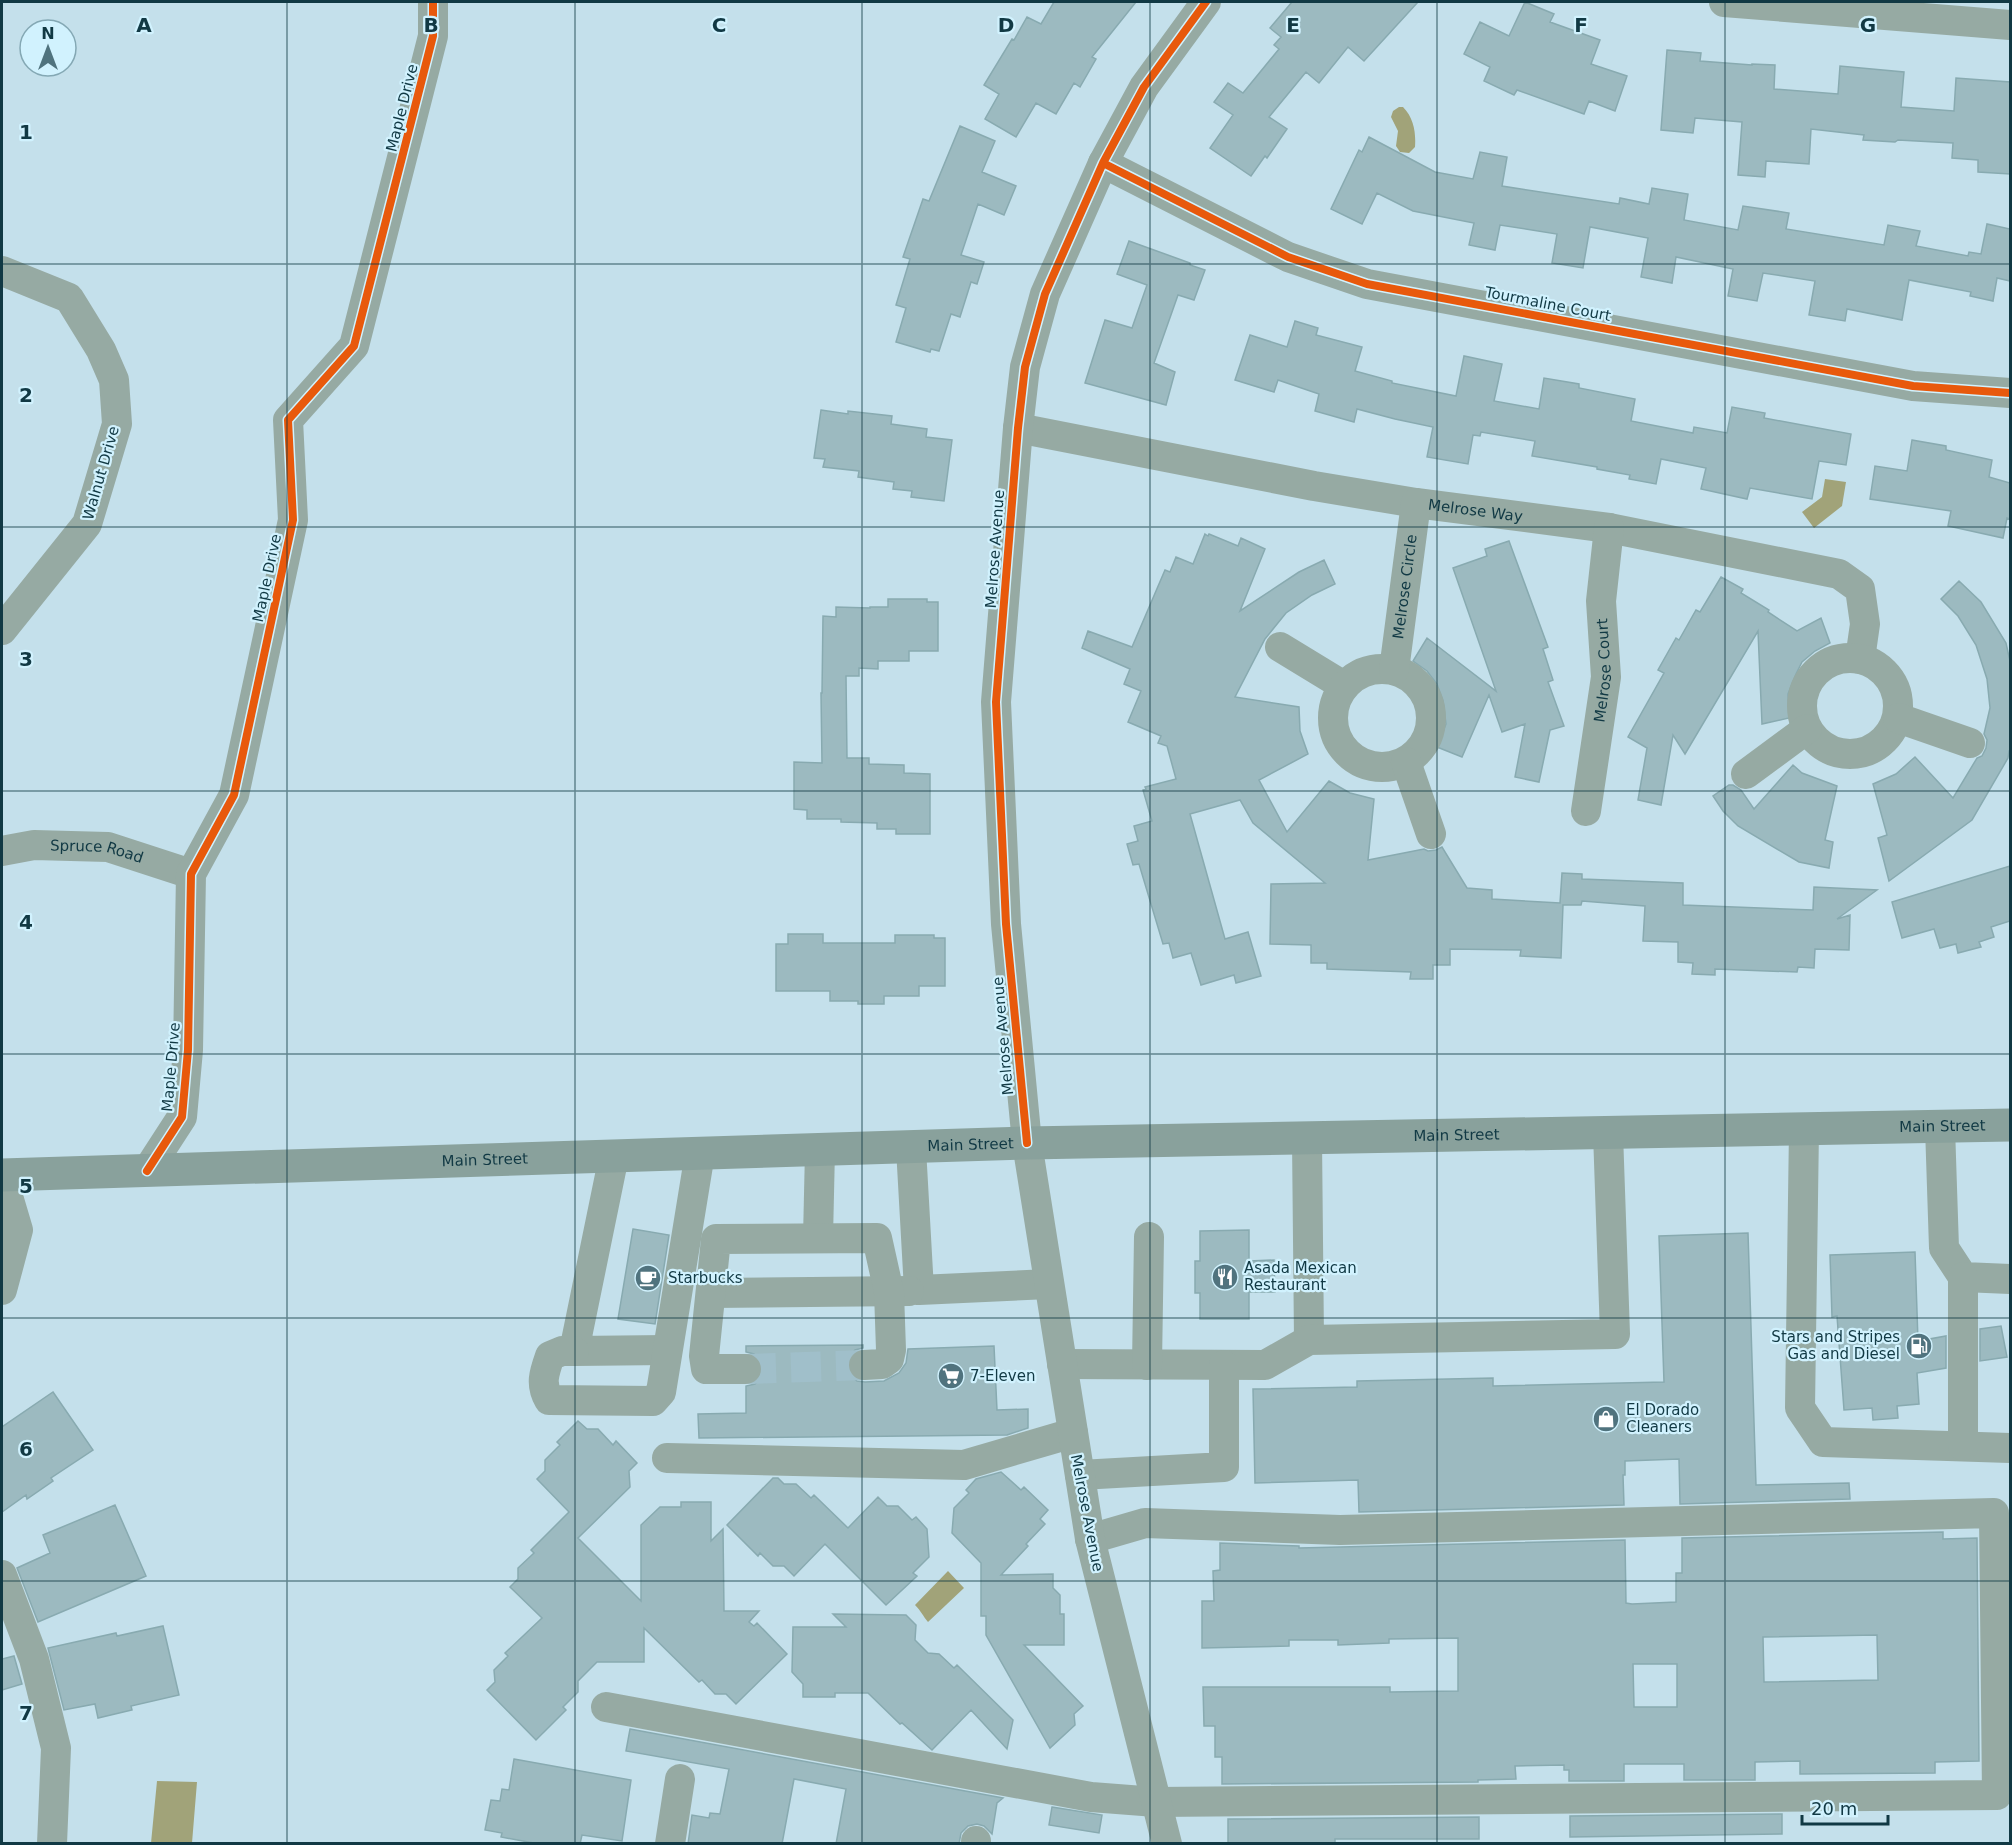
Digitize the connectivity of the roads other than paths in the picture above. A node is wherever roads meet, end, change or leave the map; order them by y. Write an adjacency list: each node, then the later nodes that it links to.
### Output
1 (433, 2): 24 (street, Maple Drive)
2 (1206, 2): 5 (street, Melrose Avenue)
3 (1724, 2): 4 (street)
4 (2010, 25)
5 (1103, 164): 7 (street, Tourmaline Court); 8 (street, Melrose Avenue)
6 (2, 271): 11 (street, Walnut Drive)
7 (2010, 393)
8 (1018, 428): 9 (street, Melrose Way); 30 (street, Melrose Avenue)
9 (1416, 503): 10 (street, Melrose Way); 14 (street, Melrose Circle)
10 (1609, 528): 13 (street, Melrose Way); 21 (street, Melrose Court)
11 (2, 630)
12 (1280, 647): 15 (street)
13 (1860, 659): 16 (street); 17 (street)
14 (1394, 670): 15 (street); 19 (street)
15 (1344, 687): 19 (street)
16 (1898, 718): 17 (street); 18 (street)
17 (1807, 729): 20 (street)
18 (1970, 743)
19 (1406, 762): 22 (street)
20 (1746, 774)
21 (1586, 811)
22 (1431, 834)
23 (2, 851): 24 (street, Spruce Road)
24 (191, 874): 35 (street, Maple Drive)
25 (2010, 1125): 26 (main road, Main Street)
26 (1940, 1127): 27 (main road, Main Street); 39 (street)
27 (1804, 1129): 28 (main road, Main Street); 55 (street)
28 (1608, 1133): 29 (main road, Main Street); 46 (street)
29 (1307, 1139): 30 (main road, Main Street); 46 (street)
30 (1026, 1143): 31 (main road, Main Street); 41 (street, Melrose Avenue)
31 (911, 1148): 32 (main road, Main Street); 43 (street)
32 (820, 1150): 33 (main road, Main Street); 38 (street)
33 (700, 1153): 34 (main road, Main Street); 47 (street)
34 (614, 1156): 35 (main road, Main Street); 48 (street)
35 (147, 1170): 36 (main road, Main Street)
36 (2, 1175): 42 (street)
37 (1149, 1237): 51 (street)
38 (818, 1238): 44 (street); 45 (street)
39 (1963, 1277): 40 (street); 55 (street)
40 (2010, 1279)
41 (1049, 1284): 43 (street); 49 (street, Melrose Avenue)
42 (2, 1290)
43 (919, 1290): 44 (street)
44 (889, 1292): 45 (street); 50 (street)
45 (711, 1293): 53 (street)
46 (1308, 1340): 52 (street)
47 (667, 1350): 48 (street); 48 (street)
48 (574, 1351)
49 (1062, 1364): 51 (street); 54 (street, Melrose Avenue)
50 (864, 1365)
51 (1147, 1365): 52 (street)
52 (1224, 1365): 58 (street)
53 (746, 1368)
54 (1073, 1433): 57 (street); 58 (street, Melrose Avenue)
55 (1963, 1446): 56 (street)
56 (2010, 1448)
57 (667, 1458)
58 (1080, 1475): 59 (street, Melrose Avenue)
59 (1090, 1539): 63 (street, Melrose Avenue); 63 (street)
60 (2, 1575): 64 (street)
61 (606, 1707): 63 (street)
62 (680, 1779): 65 (street)
63 (1156, 1802): 66 (street, Melrose Avenue)
64 (52, 1844)
65 (670, 1844)
66 (1167, 1844)

